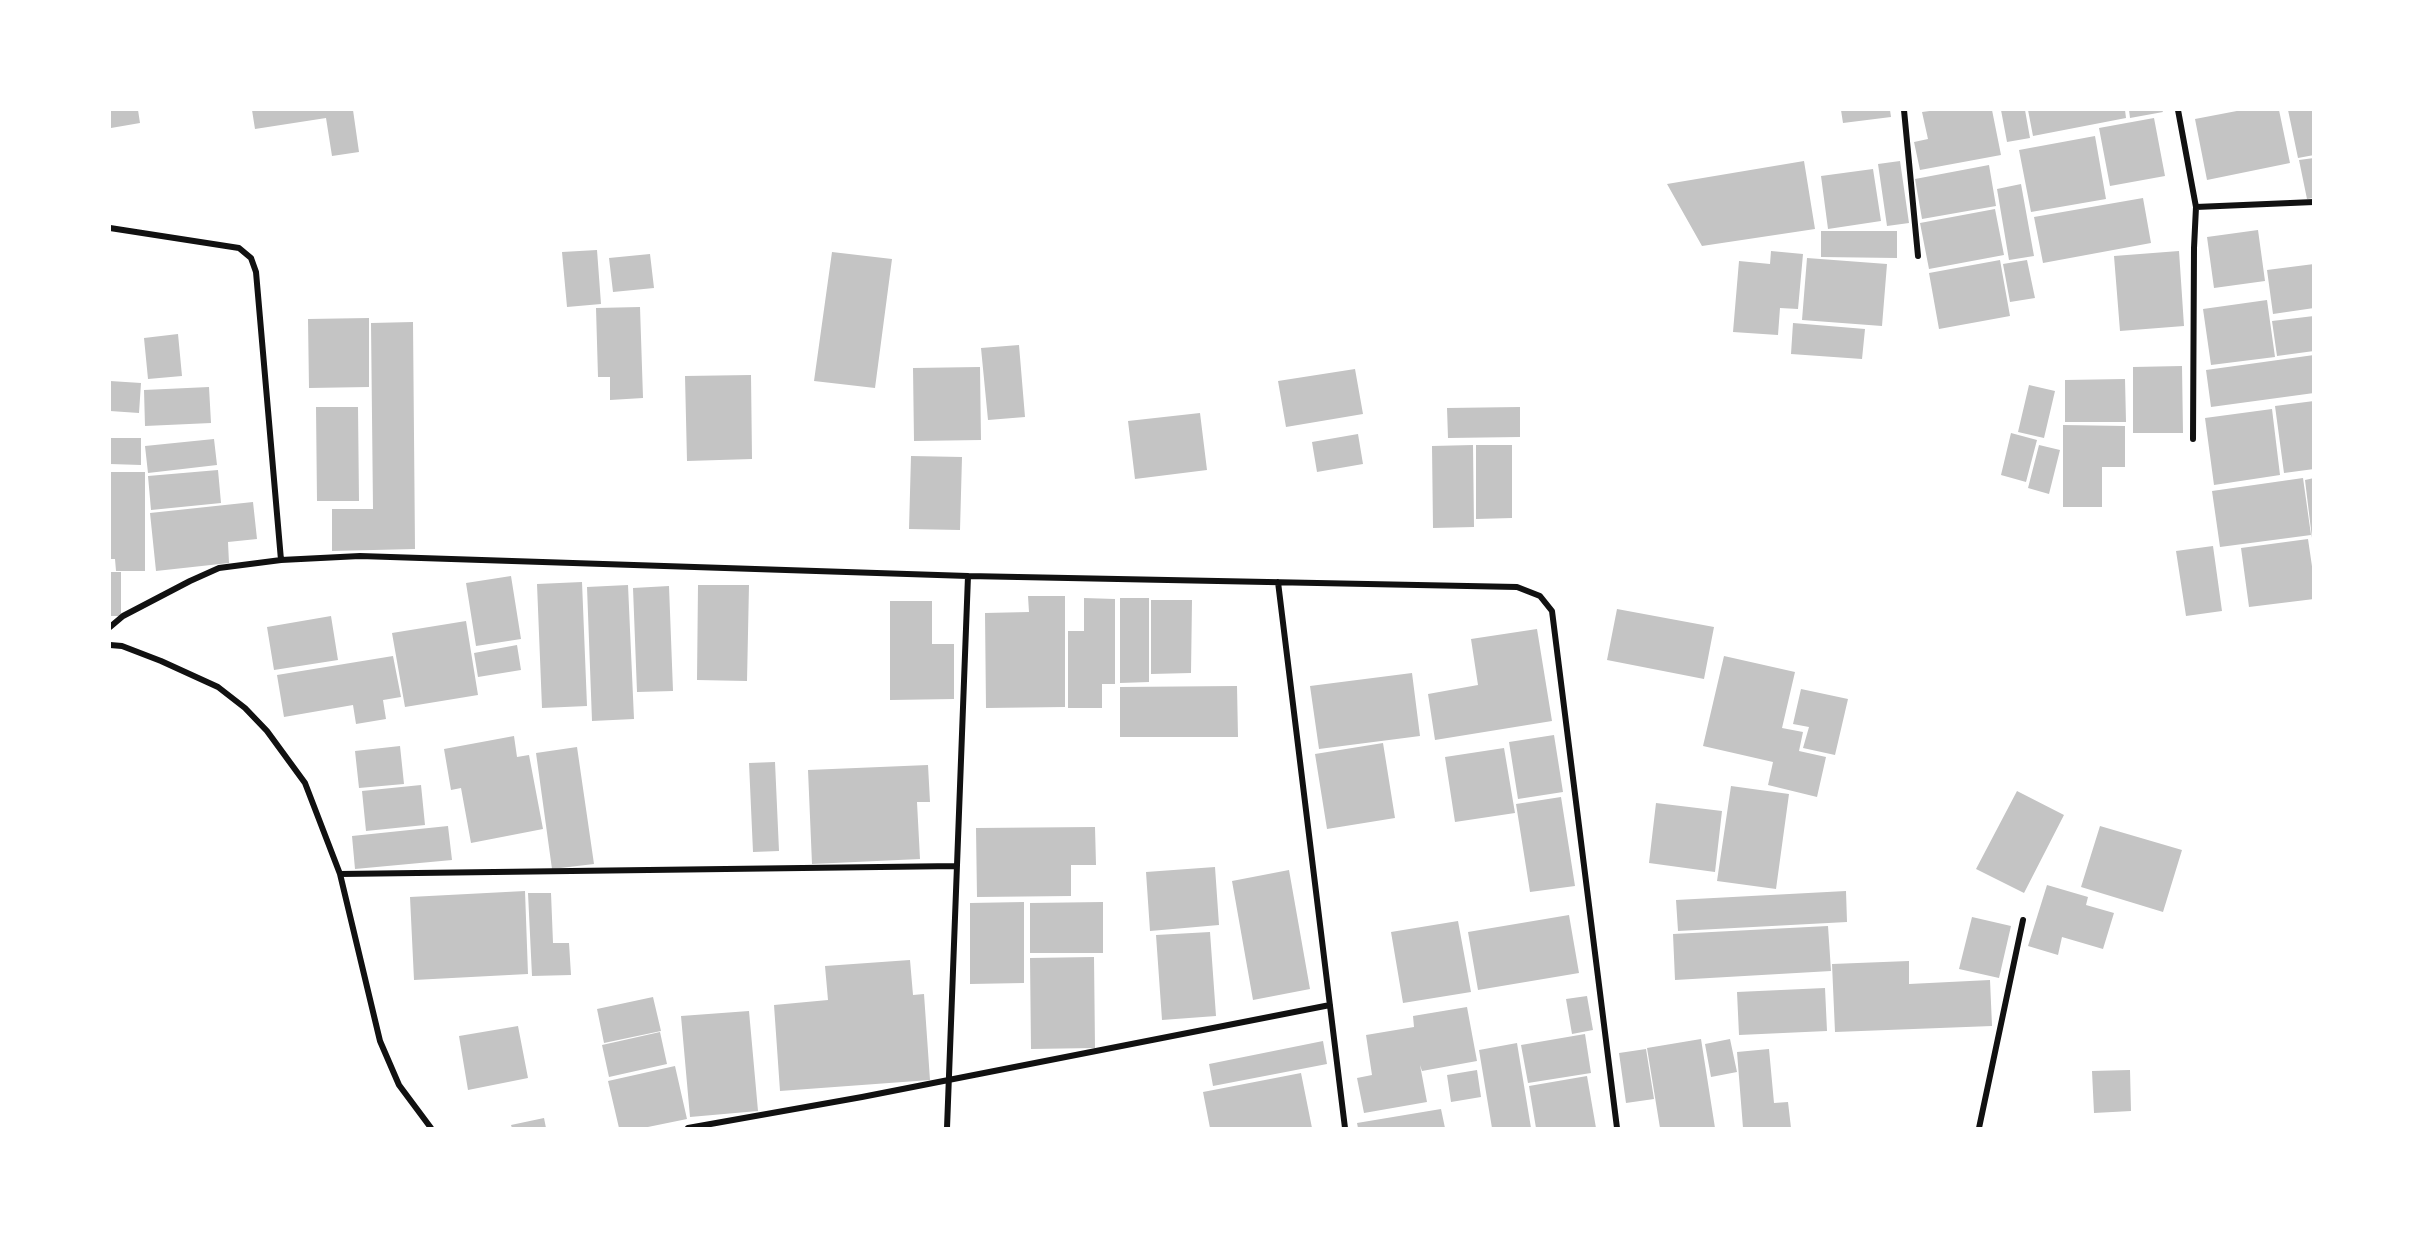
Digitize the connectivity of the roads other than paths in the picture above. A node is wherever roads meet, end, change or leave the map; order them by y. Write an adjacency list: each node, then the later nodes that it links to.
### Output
1 (1904, 110): 6 (street)
2 (2178, 110): 4 (street)
3 (2313, 202): 4 (street)
4 (2196, 207): 7 (street)
5 (110, 228): 8 (street)
6 (1918, 256)
7 (2193, 439)
8 (281, 560): 9 (street); 11 (street)
9 (968, 576): 10 (street); 13 (street)
10 (1278, 582): 16 (street); 22 (street)
11 (110, 627)
12 (110, 645): 14 (street)
13 (957, 866): 14 (street); 17 (street)
14 (340, 874): 18 (street)
15 (2023, 920): 23 (street)
16 (1330, 1005): 17 (street); 21 (street)
17 (948, 1080): 19 (street); 20 (street)
18 (431, 1128)
19 (688, 1128)
20 (947, 1128)
21 (1346, 1128)
22 (1617, 1128)
23 (1979, 1128)

